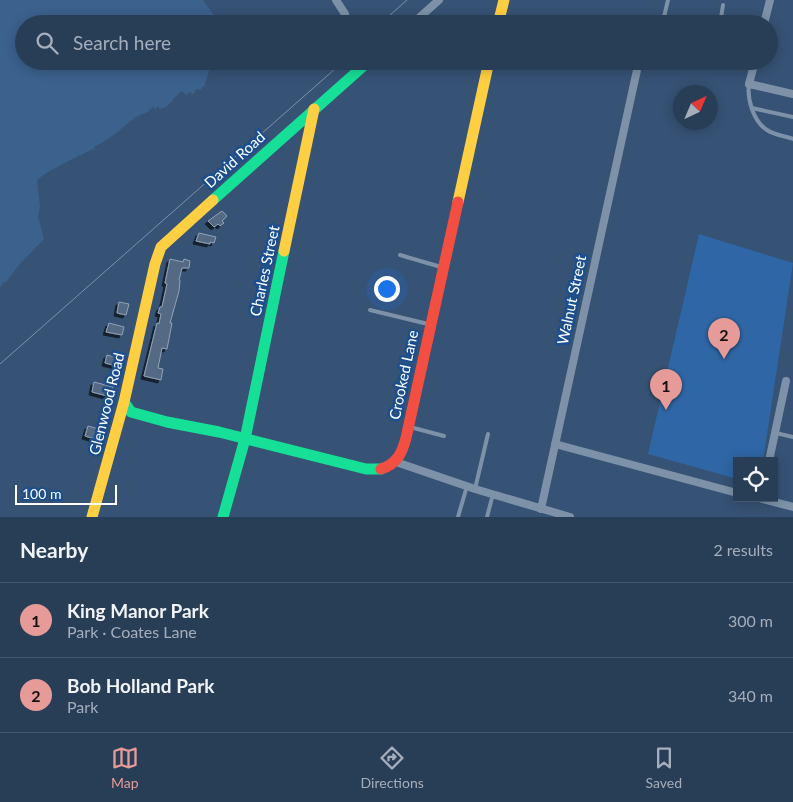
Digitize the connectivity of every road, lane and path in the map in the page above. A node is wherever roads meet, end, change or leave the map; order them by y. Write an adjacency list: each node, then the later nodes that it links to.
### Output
1 (336, 0): 7 (street)
2 (439, 0): 8 (street)
3 (504, 0): 9 (street)
4 (668, 0): 10 (lane)
5 (770, 0): 12 (street)
6 (723, 6): 11 (lane)
7 (346, 14)
8 (422, 15)
9 (501, 15)
10 (664, 15)
11 (722, 15)
12 (766, 15)
13 (359, 70): 20 (street, David Road)
14 (487, 70): 24 (street, Crooked Lane)
15 (636, 70): 36 (street, Walnut Street)
16 (753, 70): 17 (street)
17 (749, 84): 18 (street); 19 (lane)
18 (793, 94)
19 (752, 108): 21 (lane); 22 (lane)
20 (314, 109): 25 (street, David Road); 35 (street, Charles Street)
21 (793, 117)
22 (793, 139)
23 (400, 255): 24 (lane)
24 (443, 267): 27 (street, Crooked Lane)
25 (148, 298): 29 (street, Glenwood Road)
26 (370, 310): 27 (lane)
27 (431, 324): 30 (street, Crooked Lane)
28 (786, 381): 31 (street)
29 (124, 402): 35 (street); 46 (street, Glenwood Road)
30 (408, 427): 33 (lane); 38 (street, Crooked Lane)
31 (776, 432): 34 (lane); 37 (street)
32 (488, 434): 40 (lane)
33 (444, 436)
34 (793, 437)
35 (245, 439): 38 (street); 47 (street)
36 (555, 444): 41 (street); 45 (street, Walnut Street)
37 (770, 457)
38 (396, 462): 39 (street)
39 (467, 486): 40 (street); 48 (lane)
40 (475, 489): 42 (street)
41 (733, 491)
42 (493, 494): 45 (street); 49 (lane)
43 (775, 502): 44 (street)
44 (793, 507)
45 (540, 509): 50 (street)
46 (92, 517)
47 (223, 517)
48 (458, 517)
49 (487, 517)
50 (570, 517)

